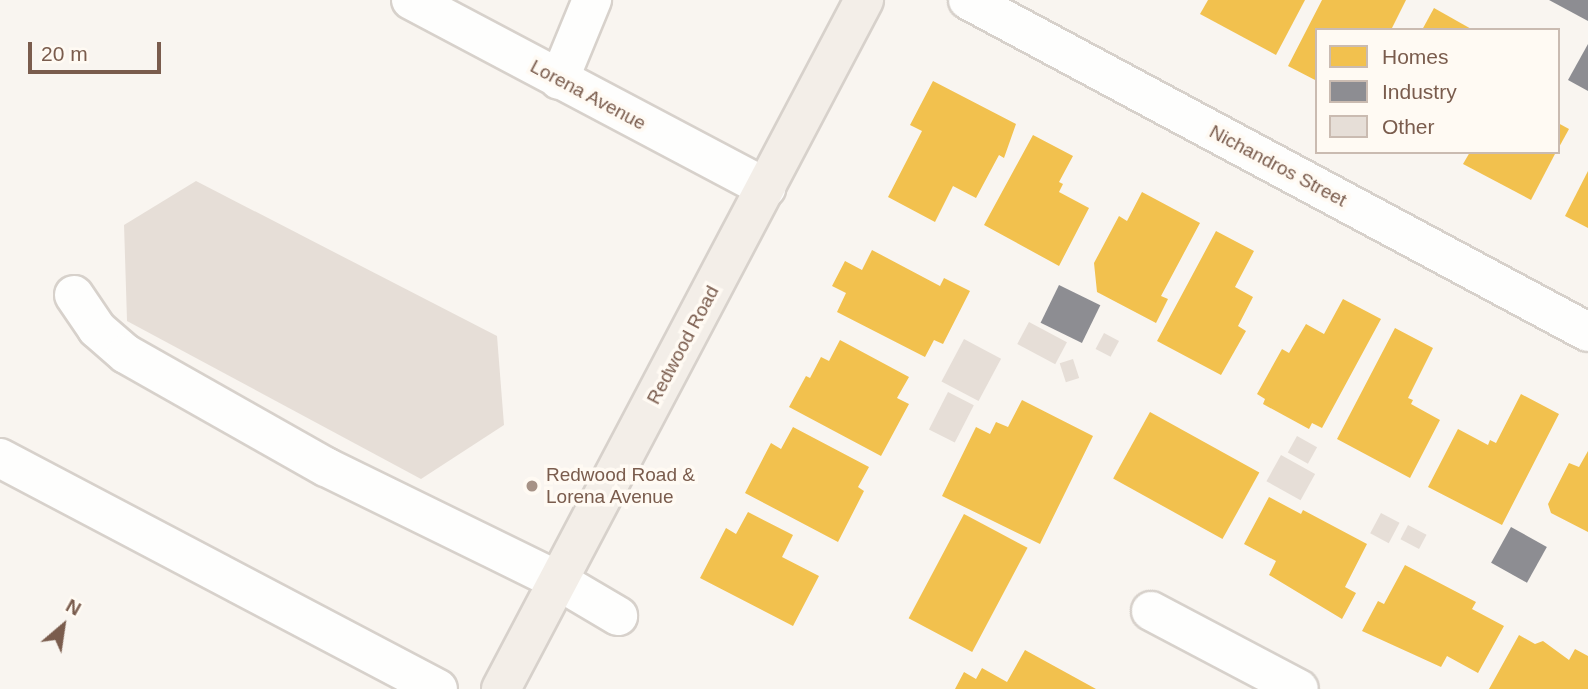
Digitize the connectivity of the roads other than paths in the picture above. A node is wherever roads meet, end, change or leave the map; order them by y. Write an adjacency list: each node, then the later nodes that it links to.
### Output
1 (411, 0): 5 (street, Lorena Avenue)
2 (592, 0): 5 (street)
3 (864, 0): 6 (main road, Redwood Road)
4 (968, 0): 8 (street, Nichandros Street)
5 (559, 80): 6 (street, Lorena Avenue)
6 (766, 188): 10 (main road, Redwood Road)
7 (74, 295): 10 (street)
8 (1588, 332)
9 (0, 458): 13 (street)
10 (557, 580): 12 (street); 14 (main road, Redwood Road)
11 (1151, 611): 15 (street)
12 (618, 616)
13 (438, 689)
14 (501, 689)
15 (1299, 689)

